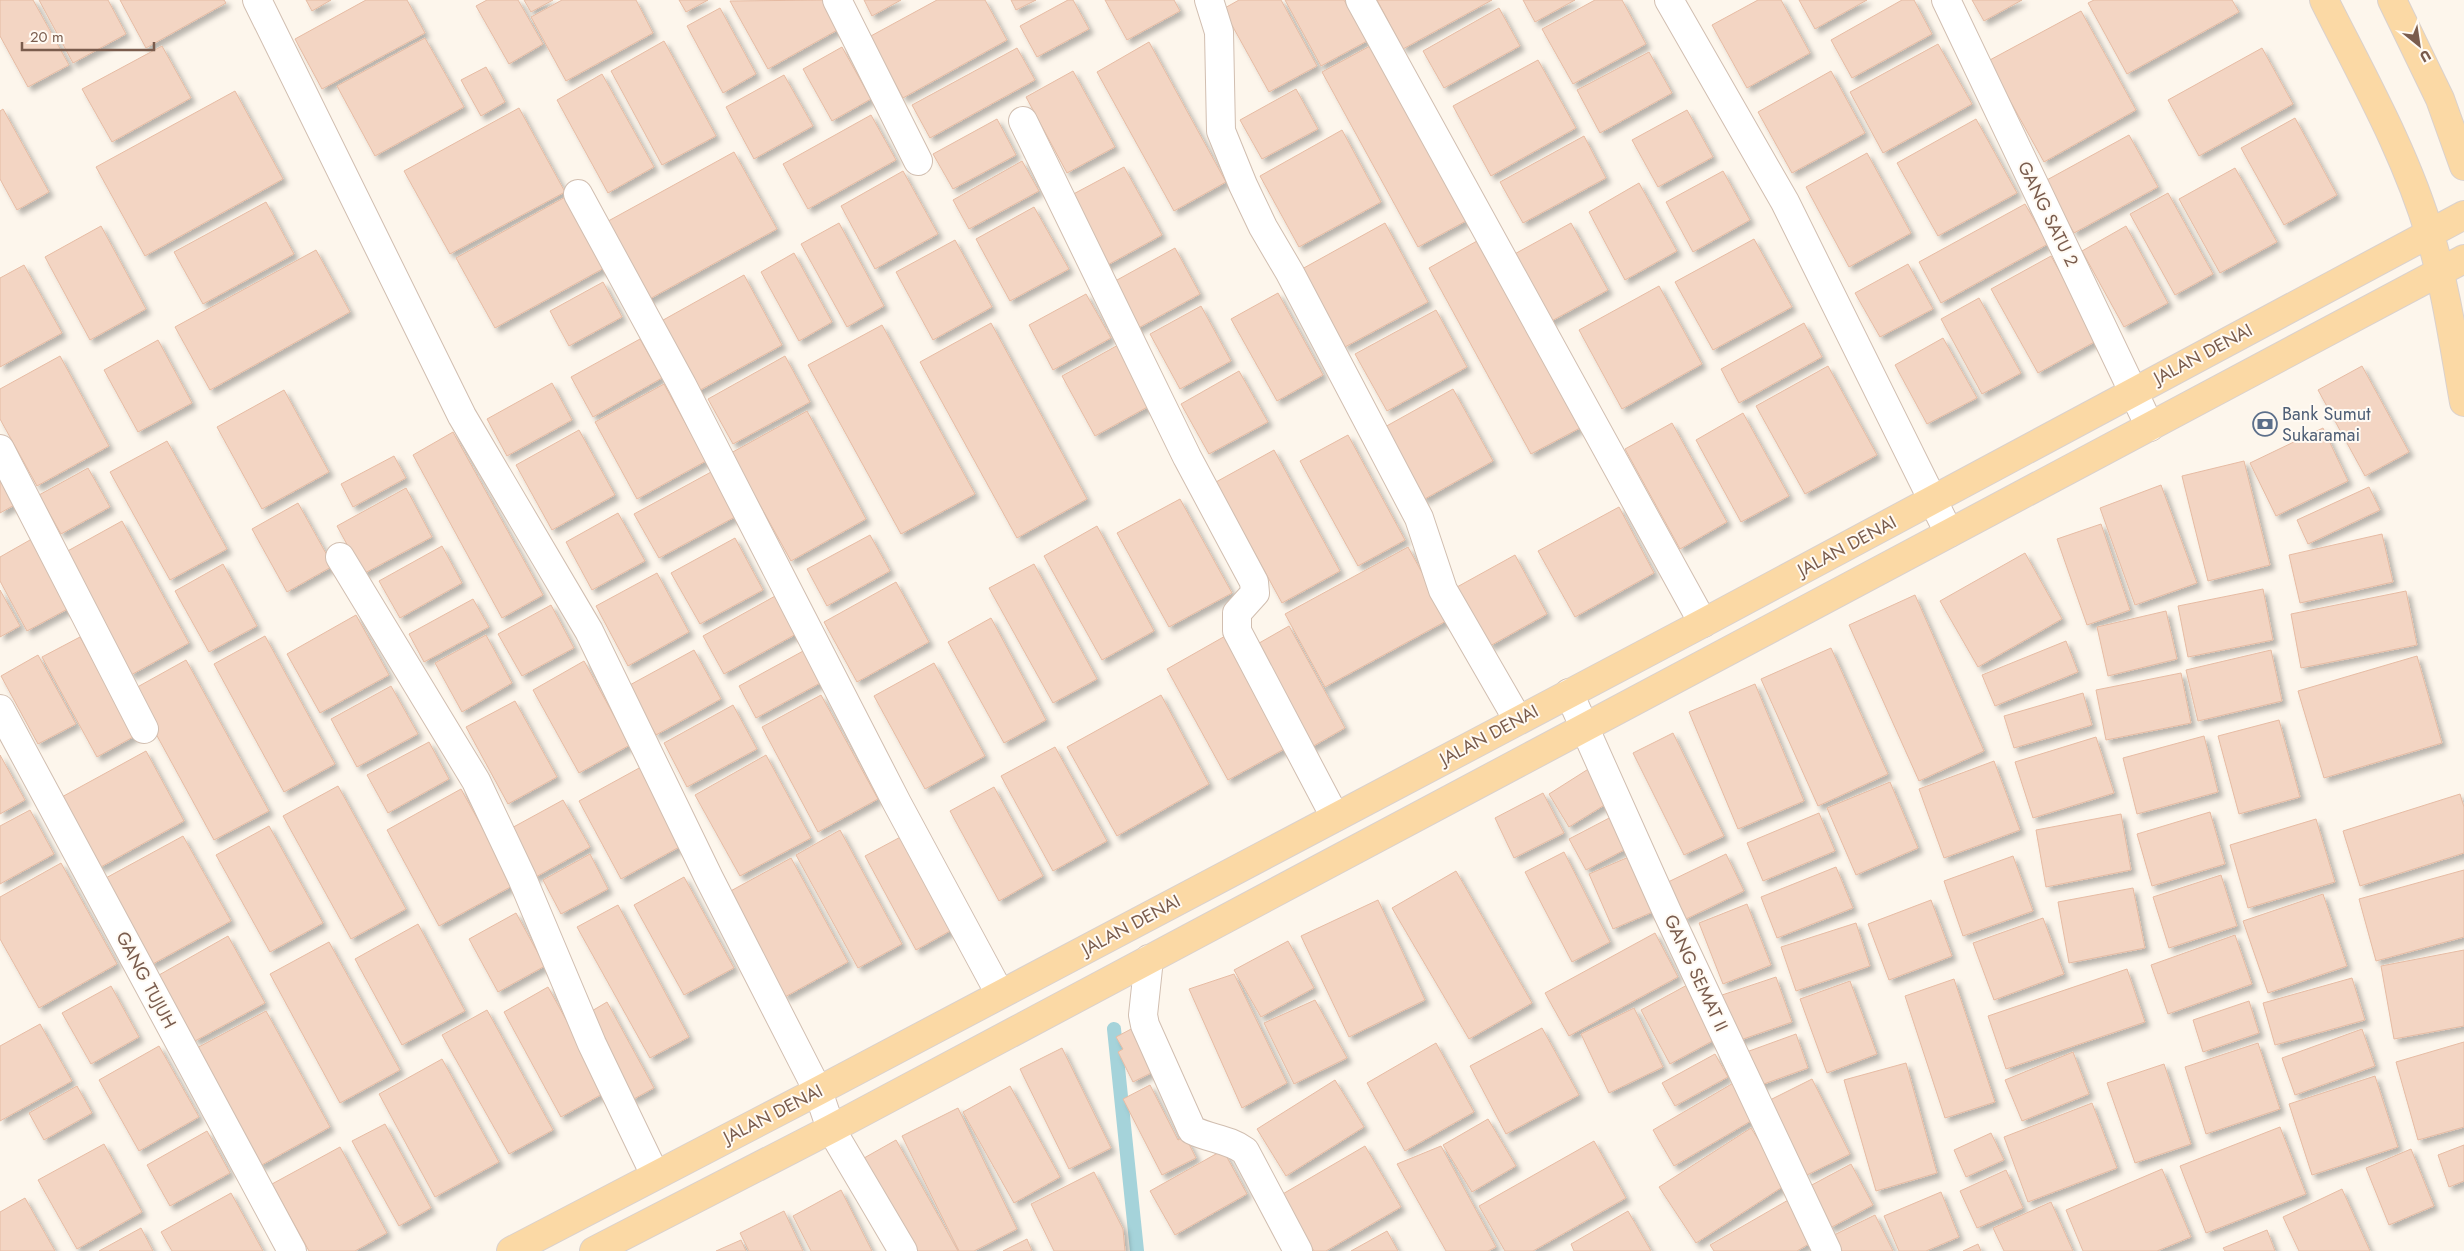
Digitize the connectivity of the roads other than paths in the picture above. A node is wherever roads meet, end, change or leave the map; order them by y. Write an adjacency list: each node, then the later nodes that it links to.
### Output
1 (257, 0): 34 (street)
2 (837, 0): 10 (street)
3 (1209, 0): 27 (street)
4 (1360, 0): 24 (street)
5 (1669, 0): 21 (street)
6 (1946, 0): 17 (street, GANG SATU 2)
7 (2324, 0): 14 (main road)
8 (2392, 0): 11 (main road)
9 (1023, 121): 30 (street)
10 (918, 161)
11 (2464, 166)
12 (578, 194): 33 (street)
13 (2464, 215): 14 (main road, JALAN DENAI)
14 (2429, 233): 16 (main road); 17 (main road, JALAN DENAI)
15 (2464, 259): 16 (main road, JALAN DENAI)
16 (2440, 272): 18 (main road); 19 (main road, JALAN DENAI)
17 (2133, 392): 19 (street, GANG SATU 2); 21 (main road, JALAN DENAI)
18 (2464, 402)
19 (2150, 427): 22 (main road, JALAN DENAI)
20 (0, 449): 29 (street)
21 (1932, 501): 22 (street); 24 (main road, JALAN DENAI)
22 (1949, 533): 28 (main road, JALAN DENAI)
23 (340, 558): 36 (street)
24 (1703, 623): 25 (main road, JALAN DENAI)
25 (1569, 693): 27 (main road, JALAN DENAI); 28 (street, GANG SEMAT II)
26 (0, 710): 37 (street, GANG TUJUH)
27 (1518, 720): 30 (main road, JALAN DENAI)
28 (1585, 727): 32 (main road, JALAN DENAI); 42 (street, GANG SEMAT II)
29 (144, 729)
30 (1335, 817): 31 (main road, JALAN DENAI)
31 (1132, 924): 32 (main road); 33 (main road, JALAN DENAI)
32 (1149, 959): 35 (main road, JALAN DENAI); 41 (street)
33 (1000, 994): 34 (main road, JALAN DENAI)
34 (818, 1091): 35 (street); 36 (main road, JALAN DENAI)
35 (831, 1129): 39 (main road, JALAN DENAI); 40 (street)
36 (655, 1175): 38 (main road, JALAN DENAI)
37 (292, 1251)
38 (511, 1251)
39 (594, 1251)
40 (903, 1251)
41 (1298, 1251)
42 (1827, 1251)

